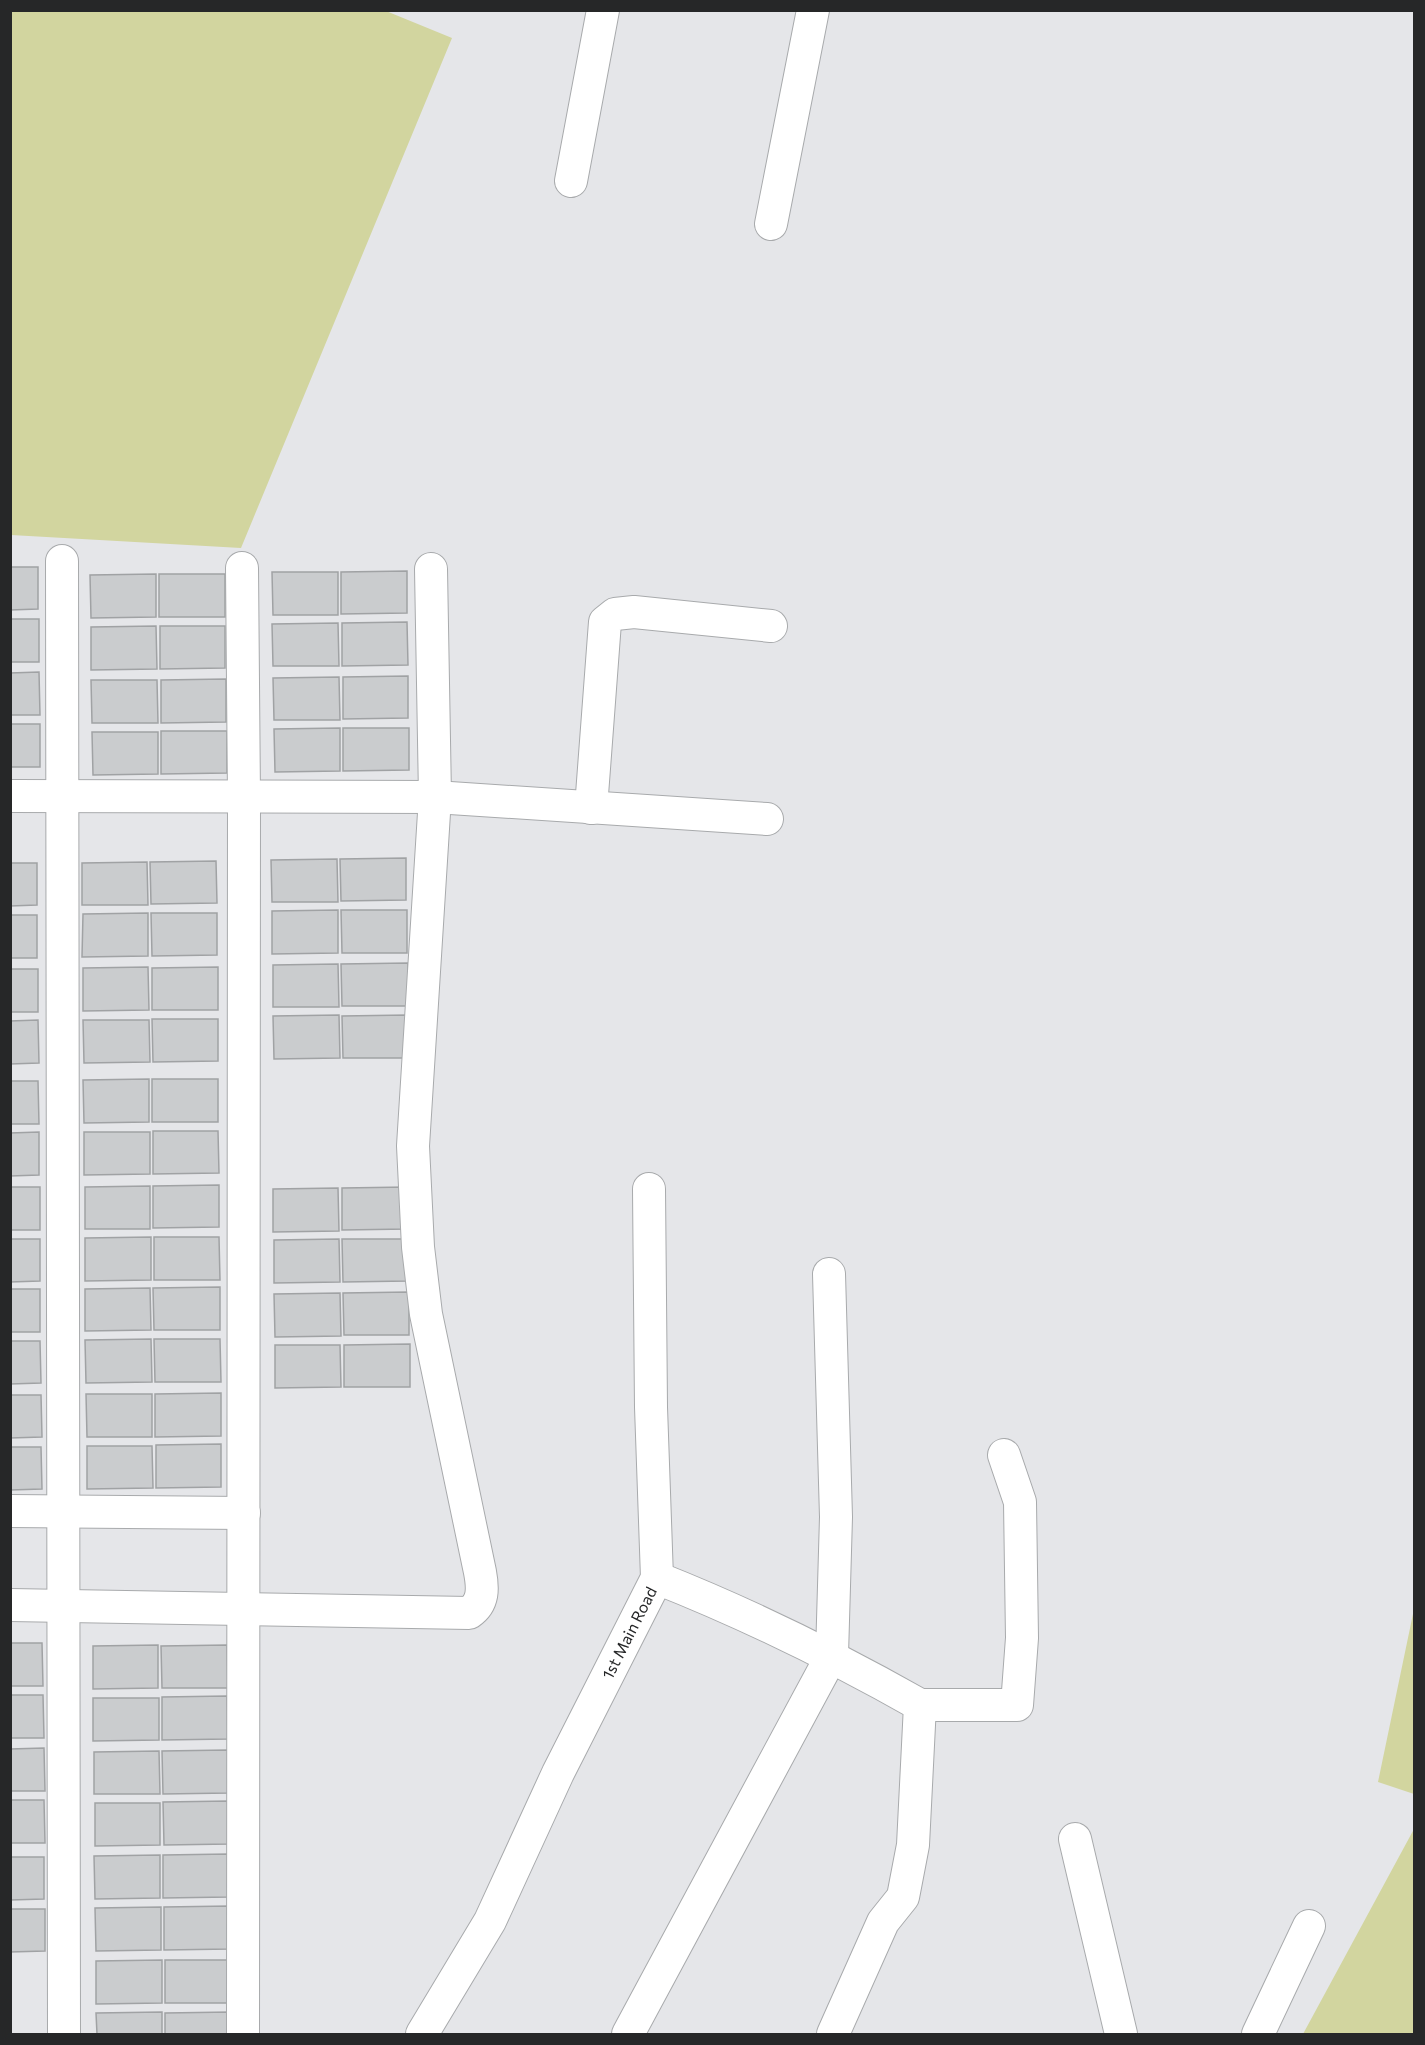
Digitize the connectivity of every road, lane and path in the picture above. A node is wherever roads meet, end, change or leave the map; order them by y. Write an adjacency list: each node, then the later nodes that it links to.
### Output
1 (603, 10): 3 (street)
2 (813, 10): 4 (street)
3 (571, 181)
4 (771, 224)
5 (62, 561): 10 (street)
6 (242, 568): 11 (street)
7 (431, 569): 12 (street)
8 (771, 627): 13 (street)
9 (10, 796): 10 (street)
10 (62, 796): 11 (street); 19 (street)
11 (244, 797): 12 (street); 20 (street)
12 (435, 797): 13 (street); 24 (street)
13 (591, 808): 14 (street)
14 (767, 819)
15 (649, 1189): 21 (street, 1st Main Road)
16 (829, 1274): 25 (street)
17 (1004, 1455): 26 (street)
18 (10, 1511): 19 (street)
19 (63, 1511): 20 (street); 23 (street)
20 (244, 1513): 24 (street)
21 (657, 1578): 25 (street); 31 (street, 1st Main Road)
22 (10, 1605): 23 (street)
23 (63, 1606): 24 (street); 29 (street)
24 (243, 1608): 30 (street)
25 (832, 1655): 26 (street); 32 (street)
26 (920, 1705): 33 (street)
27 (1075, 1839): 34 (street)
28 (1309, 1926): 35 (street)
29 (64, 2034)
30 (243, 2034)
31 (422, 2034)
32 (628, 2034)
33 (833, 2034)
34 (1121, 2034)
35 (1258, 2034)

